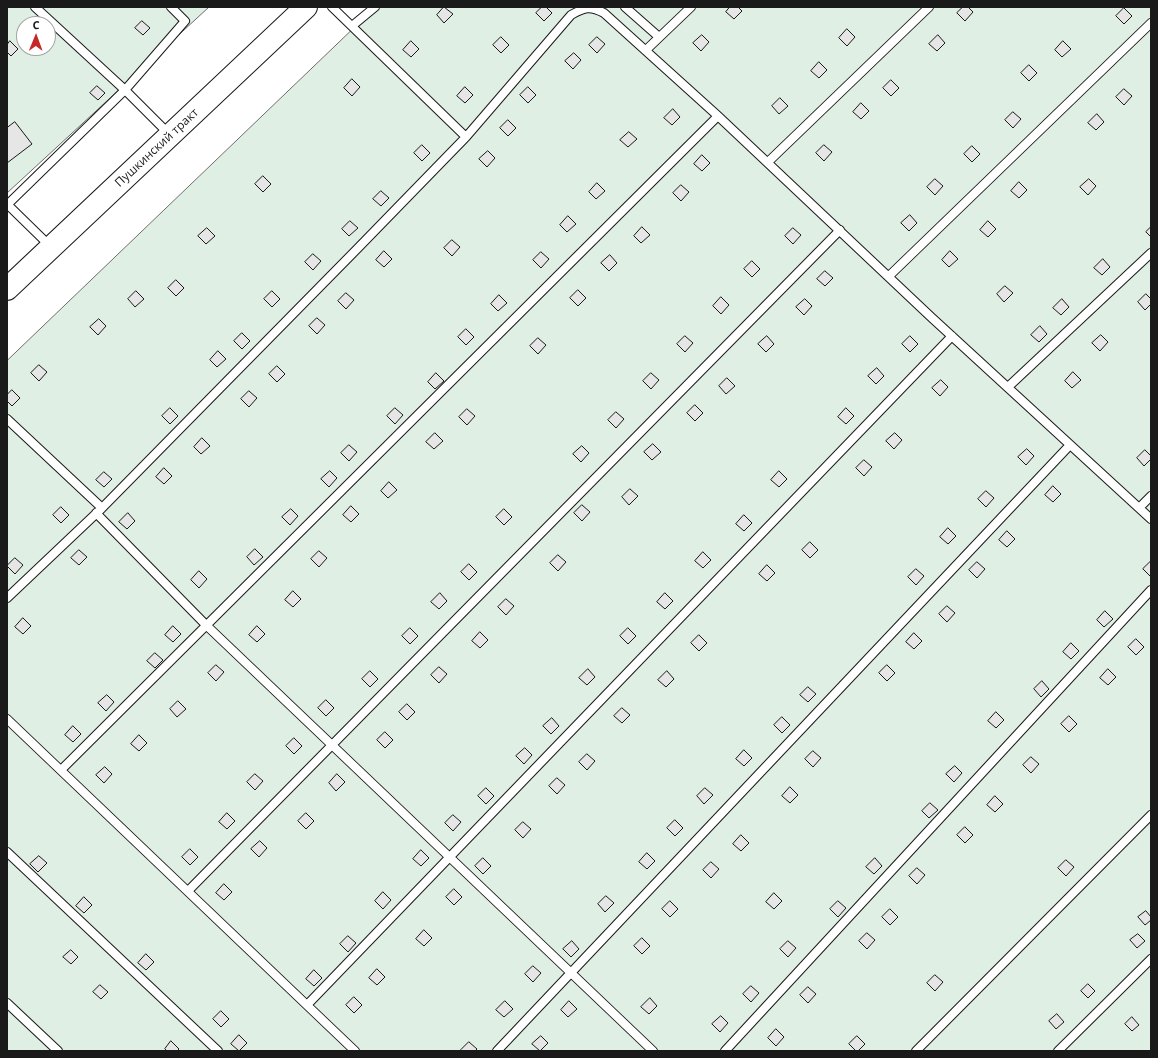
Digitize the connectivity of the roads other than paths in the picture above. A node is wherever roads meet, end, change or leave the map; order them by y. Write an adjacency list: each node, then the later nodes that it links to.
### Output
1 (35, 7): 13 (lane)
2 (171, 7): 13 (lane)
3 (306, 7): 15 (main road, Пушкинский тракт)
4 (332, 7): 10 (lane)
5 (375, 7): 10 (lane)
6 (625, 7): 11 (lane)
7 (691, 7): 11 (lane)
8 (929, 7): 17 (lane)
9 (1151, 23): 22 (lane)
10 (352, 26): 16 (lane)
11 (659, 38): 12 (lane)
12 (646, 50): 14 (lane); 16 (lane)
13 (125, 90): 15 (lane); 18 (lane)
14 (718, 116): 17 (lane); 34 (lane)
15 (170, 135): 20 (main road, Пушкинский тракт)
16 (466, 137): 30 (lane)
17 (768, 162): 19 (lane)
18 (7, 204): 20 (lane)
19 (840, 230): 22 (lane); 36 (lane)
20 (51, 248): 23 (main road, Пушкинский тракт)
21 (1151, 253): 25 (lane)
22 (889, 276): 24 (lane)
23 (7, 289)
24 (952, 336): 25 (lane); 40 (lane)
25 (1008, 387): 27 (lane)
26 (7, 419): 30 (lane)
27 (1070, 445): 29 (lane); 43 (lane)
28 (1151, 496): 29 (lane)
29 (1139, 508): 31 (lane)
30 (99, 510): 33 (lane); 34 (lane)
31 (1151, 519)
32 (1151, 590): 51 (lane)
33 (7, 598)
34 (206, 625): 36 (lane); 37 (lane)
35 (7, 719): 37 (lane)
36 (332, 744): 40 (lane); 41 (lane)
37 (61, 770): 41 (lane)
38 (1151, 815): 52 (lane)
39 (7, 852): 47 (lane)
40 (450, 857): 43 (lane); 45 (lane)
41 (188, 891): 45 (lane)
42 (1151, 959): 53 (lane)
43 (570, 974): 49 (lane); 50 (lane)
44 (7, 1003): 46 (lane)
45 (307, 1005): 48 (lane)
46 (58, 1051)
47 (218, 1051)
48 (355, 1051)
49 (497, 1051)
50 (652, 1051)
51 (725, 1051)
52 (916, 1051)
53 (1058, 1051)

